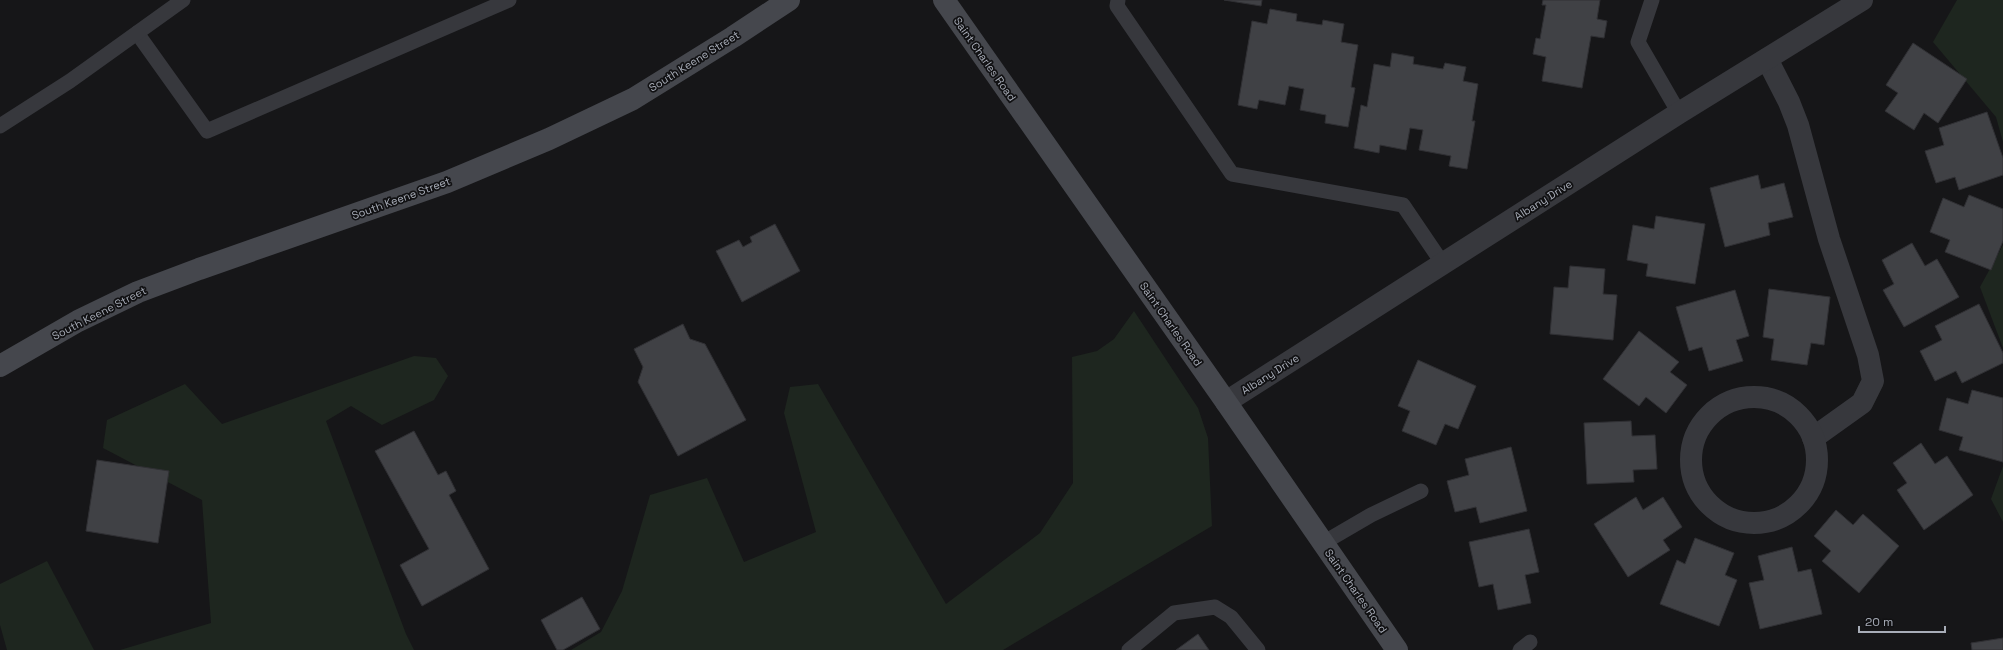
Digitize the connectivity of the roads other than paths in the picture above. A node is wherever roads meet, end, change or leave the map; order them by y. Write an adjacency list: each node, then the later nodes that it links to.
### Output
1 (183, 0): 8 (lane)
2 (788, 0): 13 (street, South Keene Street)
3 (944, 0): 14 (street, Saint Charles Road)
4 (1118, 0): 12 (lane)
5 (1652, 0): 10 (lane)
6 (1862, 0): 9 (street, Albany Drive)
7 (501, 2): 8 (lane)
8 (137, 33): 11 (lane)
9 (1767, 59): 10 (street, Albany Drive); 15 (street)
10 (1679, 113): 12 (street, Albany Drive)
11 (0, 126)
12 (1443, 264): 14 (street, Albany Drive)
13 (0, 366)
14 (1226, 402): 17 (street, Saint Charles Road)
15 (1813, 438): 15 (street)
16 (1422, 491): 17 (lane)
17 (1323, 543): 20 (street, Saint Charles Road)
18 (1129, 650): 19 (lane)
19 (1258, 650)
20 (1397, 650)

